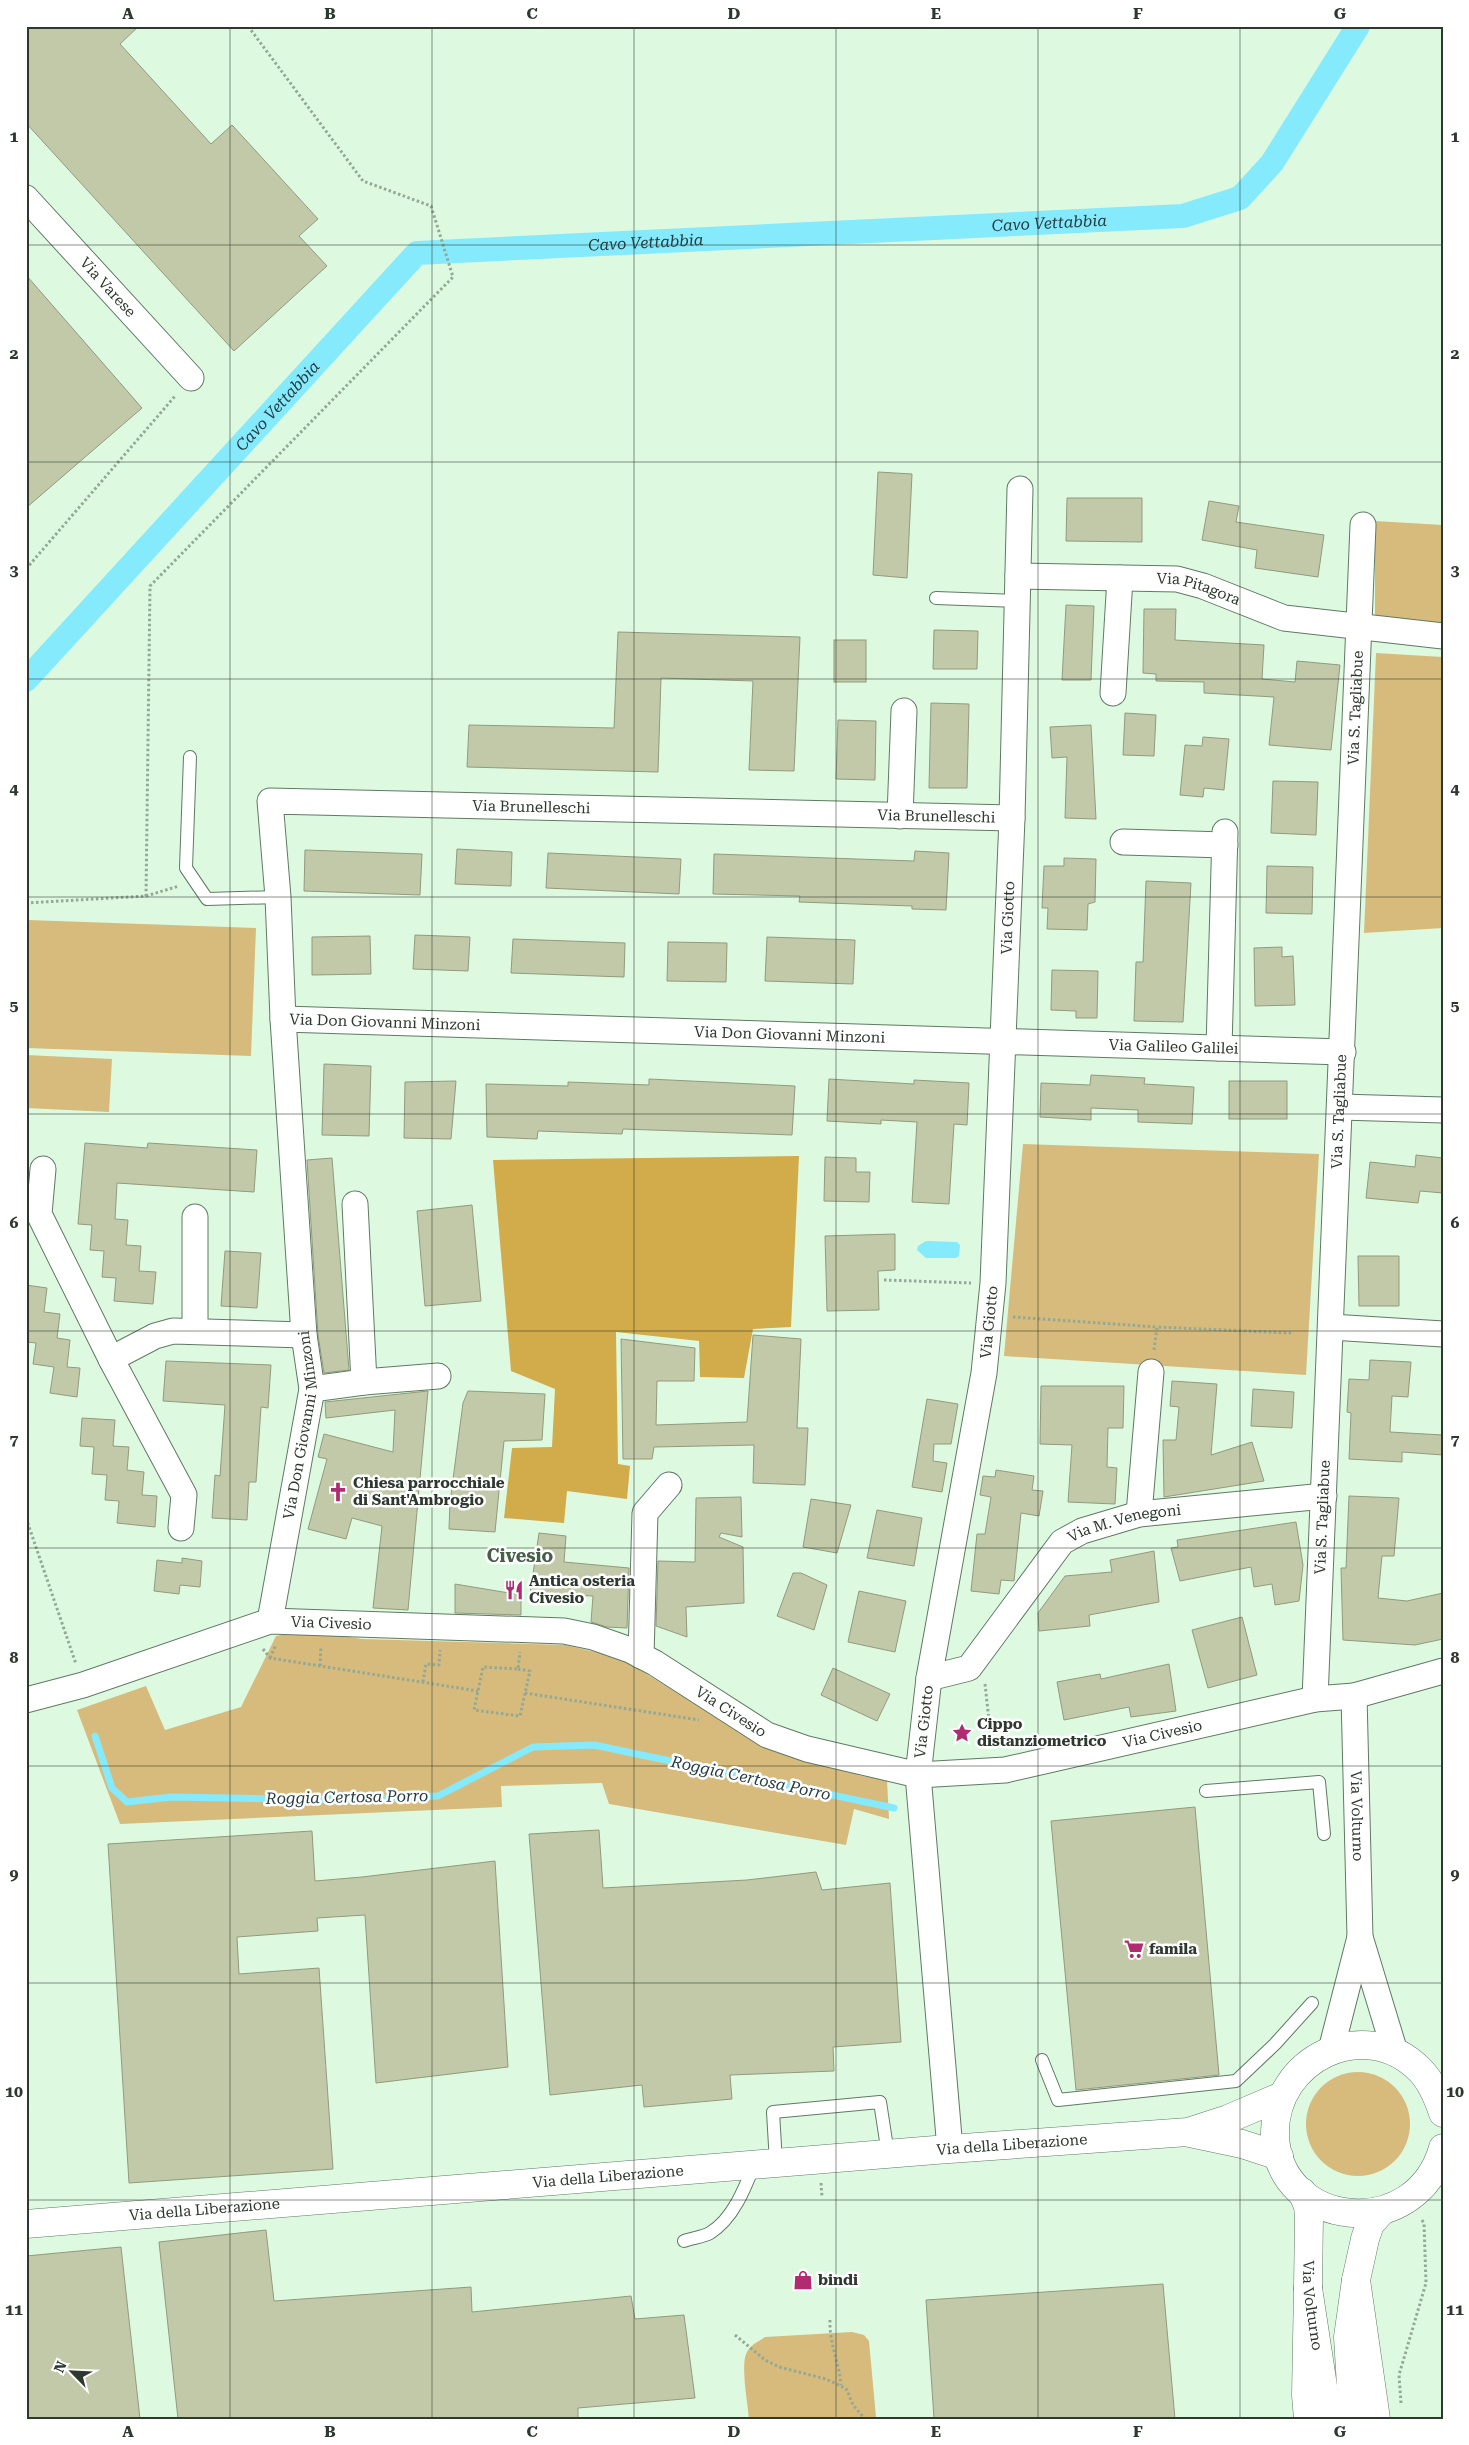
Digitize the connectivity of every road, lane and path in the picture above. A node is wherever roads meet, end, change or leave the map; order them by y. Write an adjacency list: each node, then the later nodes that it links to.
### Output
1 (248, 26): 20 (path)
2 (26, 198): 3 (street, Via Varese)
3 (191, 378): 6 (path)
4 (1020, 490): 7 (street, Via Giotto)
5 (1363, 525): 11 (street, Via S. Tagliabue)
6 (26, 569)
7 (1018, 576): 8 (street, Via Pitagora); 10 (street, Via Giotto)
8 (1120, 578): 11 (street, Via Pitagora); 13 (street)
9 (936, 598): 10 (lane)
10 (1018, 601): 17 (street, Via Giotto)
11 (1367, 628): 12 (street, Via Pitagora); 26 (street, Via S. Tagliabue)
12 (1443, 636)
13 (1113, 693)
14 (904, 711): 16 (street)
15 (190, 757): 19 (lane)
16 (900, 816): 17 (street, Via Brunelleschi); 21 (street, Via Brunelleschi)
17 (1012, 818): 24 (street, Via Giotto)
18 (1123, 842): 25 (street)
19 (195, 881): 20 (path); 21 (lane)
20 (146, 896): 22 (path)
21 (278, 897): 23 (street, Via Brunelleschi)
22 (26, 903)
23 (283, 1019): 24 (street, Via Don Giovanni Minzoni); 40 (street, Via Don Giovanni Minzoni)
24 (1004, 1040): 25 (street, Via Galileo Galilei); 33 (street, Via Giotto)
25 (1219, 1048): 26 (street, Via Galileo Galilei)
26 (1342, 1052): 27 (street, Via S. Tagliabue)
27 (1340, 1107): 28 (street); 36 (street, Via S. Tagliabue)
28 (1443, 1110)
29 (43, 1169): 41 (street)
30 (355, 1204): 44 (street)
31 (195, 1217): 37 (street)
32 (884, 1280): 33 (path)
33 (992, 1283): 34 (street, Via Giotto)
34 (989, 1316): 35 (path); 59 (street, Via Giotto)
35 (1157, 1326): 38 (path); 42 (path)
36 (1331, 1327): 39 (street); 47 (street, Via S. Tagliabue)
37 (195, 1330): 40 (street); 41 (street)
38 (1292, 1333)
39 (1443, 1334)
40 (304, 1335): 45 (street, Via Don Giovanni Minzoni)
41 (111, 1359): 50 (street)
42 (1151, 1372): 48 (street)
43 (438, 1376): 44 (street)
44 (364, 1382): 45 (street)
45 (312, 1389): 52 (street, Via Don Giovanni Minzoni)
46 (669, 1485): 55 (street)
47 (1324, 1496): 48 (street, Via M. Venegoni); 65 (street, Via S. Tagliabue)
48 (1139, 1514): 54 (street, Via M. Venegoni)
49 (26, 1518): 61 (path)
50 (181, 1528)
51 (524, 1630): 52 (street, Via Civesio); 55 (street, Via Civesio); 57 (path)
52 (269, 1634): 56 (path); 56 (path); 61 (street, Via Civesio)
53 (441, 1642): 60 (path)
54 (981, 1651): 59 (street, Via M. Venegoni); 68 (path)
55 (641, 1656): 69 (street, Via Civesio)
56 (270, 1658): 60 (path)
57 (518, 1669): 62 (path); 63 (path)
58 (1443, 1672): 64 (street, Via Civesio)
59 (929, 1678): 69 (street, Via Giotto)
60 (423, 1683): 62 (path)
61 (83, 1686): 66 (street, Via Civesio)
62 (478, 1692): 63 (path)
63 (526, 1693): 67 (path)
64 (1354, 1696): 65 (street, Via Civesio); 72 (street, Via Volturno)
65 (1314, 1699): 68 (street, Via Civesio)
66 (26, 1700)
67 (705, 1721)
68 (995, 1771): 69 (street, Via Civesio)
69 (918, 1775): 81 (street, Via Giotto)
70 (1206, 1791): 71 (lane)
71 (1324, 1834)
72 (1360, 1937): 74 (street, Via Volturno); 75 (street, Via Volturno)
73 (1312, 2003): 76 (lane)
74 (1331, 2050): 75 (main road, Via Volturno); 77 (main road, Via Volturno)
75 (1395, 2052): 78 (main road, Via Volturno)
76 (1042, 2060)
77 (1282, 2096): 79 (main road, Via della Liberazione); 83 (main road, Via Volturno)
78 (1443, 2113)
79 (1188, 2132): 81 (main road, Via della Liberazione); 83 (main road, Via della Liberazione)
80 (1443, 2149): 86 (main road, Via Volturno)
81 (950, 2150): 82 (main road, Via della Liberazione)
82 (888, 2154): 84 (main road, Via della Liberazione); 84 (lane)
83 (1279, 2156): 85 (main road, Via Volturno)
84 (765, 2164): 88 (main road, Via della Liberazione); 89 (lane)
85 (1302, 2192): 87 (main road, Via Volturno); 91 (main road, Via Volturno)
86 (1410, 2197): 87 (main road, Via Volturno); 95 (path)
87 (1381, 2212): 90 (main road, Via Volturno)
88 (26, 2224)
89 (684, 2241)
90 (1356, 2280): 99 (main road, Via Volturno); 100 (main road)
91 (1308, 2288): 97 (main road); 98 (main road, Via Volturno)
92 (830, 2320): 94 (path)
93 (734, 2335): 94 (path)
94 (841, 2386): 96 (path)
95 (1401, 2408)
96 (865, 2419)
97 (1308, 2419)
98 (1328, 2419)
99 (1353, 2419)
100 (1376, 2419)

